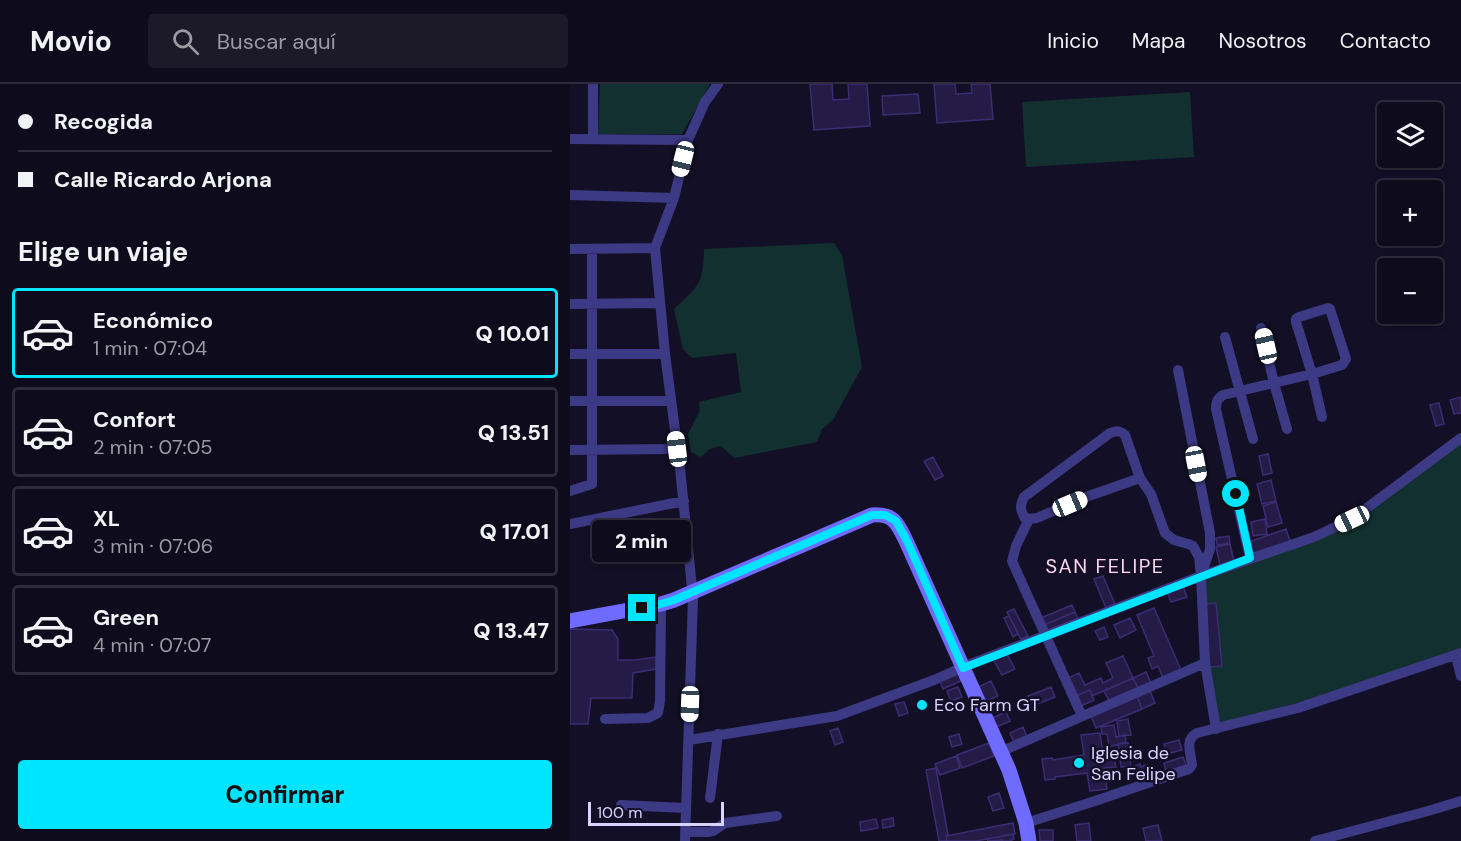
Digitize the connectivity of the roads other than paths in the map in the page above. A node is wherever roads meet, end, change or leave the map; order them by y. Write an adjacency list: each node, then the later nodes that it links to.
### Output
1 (592, 84): 4 (street)
2 (718, 84): 5 (street)
3 (570, 139): 4 (street)
4 (593, 139): 5 (street)
5 (688, 140): 7 (street)
6 (570, 195): 7 (street)
7 (674, 198): 10 (street)
8 (570, 249): 9 (street)
9 (592, 249): 10 (street); 13 (street)
10 (655, 249): 35 (street)
11 (656, 303): 13 (street)
12 (570, 304): 13 (street)
13 (592, 304): 17 (street)
14 (1261, 328): 21 (street)
15 (1225, 337): 22 (street)
16 (570, 354): 17 (street)
17 (593, 354): 18 (street); 25 (street)
18 (659, 354)
19 (1178, 370): 39 (street)
20 (1312, 374): 20 (street); 21 (street); 26 (street)
21 (1274, 383): 22 (street); 27 (street)
22 (1240, 391): 29 (street); 38 (street)
23 (665, 400): 25 (street)
24 (570, 401): 25 (street)
25 (592, 401): 30 (street)
26 (1322, 417)
27 (1287, 429)
28 (1461, 438): 38 (street)
29 (1253, 439)
30 (592, 449): 31 (street); 32 (street); 34 (street)
31 (670, 449)
32 (570, 450)
33 (1140, 478): 36 (street); 36 (street); 39 (street)
34 (570, 491)
35 (684, 501): 37 (street); 40 (street)
36 (1029, 519): 43 (street)
37 (570, 524)
38 (1250, 558): 39 (street)
39 (1201, 576): 43 (street); 45 (street)
40 (692, 591): 41 (street); 46 (street); 52 (street)
41 (661, 604): 42 (street); 49 (street)
42 (570, 621)
43 (1046, 635): 46 (street); 48 (street)
44 (1459, 655): 47 (street); 50 (street)
45 (1205, 663): 48 (street); 50 (street)
46 (963, 668): 51 (street); 53 (street)
47 (1461, 676)
48 (1082, 717): 53 (street)
49 (605, 719)
50 (1216, 729): 59 (street)
51 (718, 734): 52 (street); 54 (street)
52 (689, 740): 57 (street)
53 (1000, 752): 59 (street)
54 (711, 798)
55 (1461, 801): 62 (street)
56 (621, 805): 57 (street)
57 (686, 808): 60 (street)
58 (777, 816): 60 (street)
59 (1026, 823): 61 (street)
60 (685, 836)
61 (1029, 841)
62 (1315, 841)

